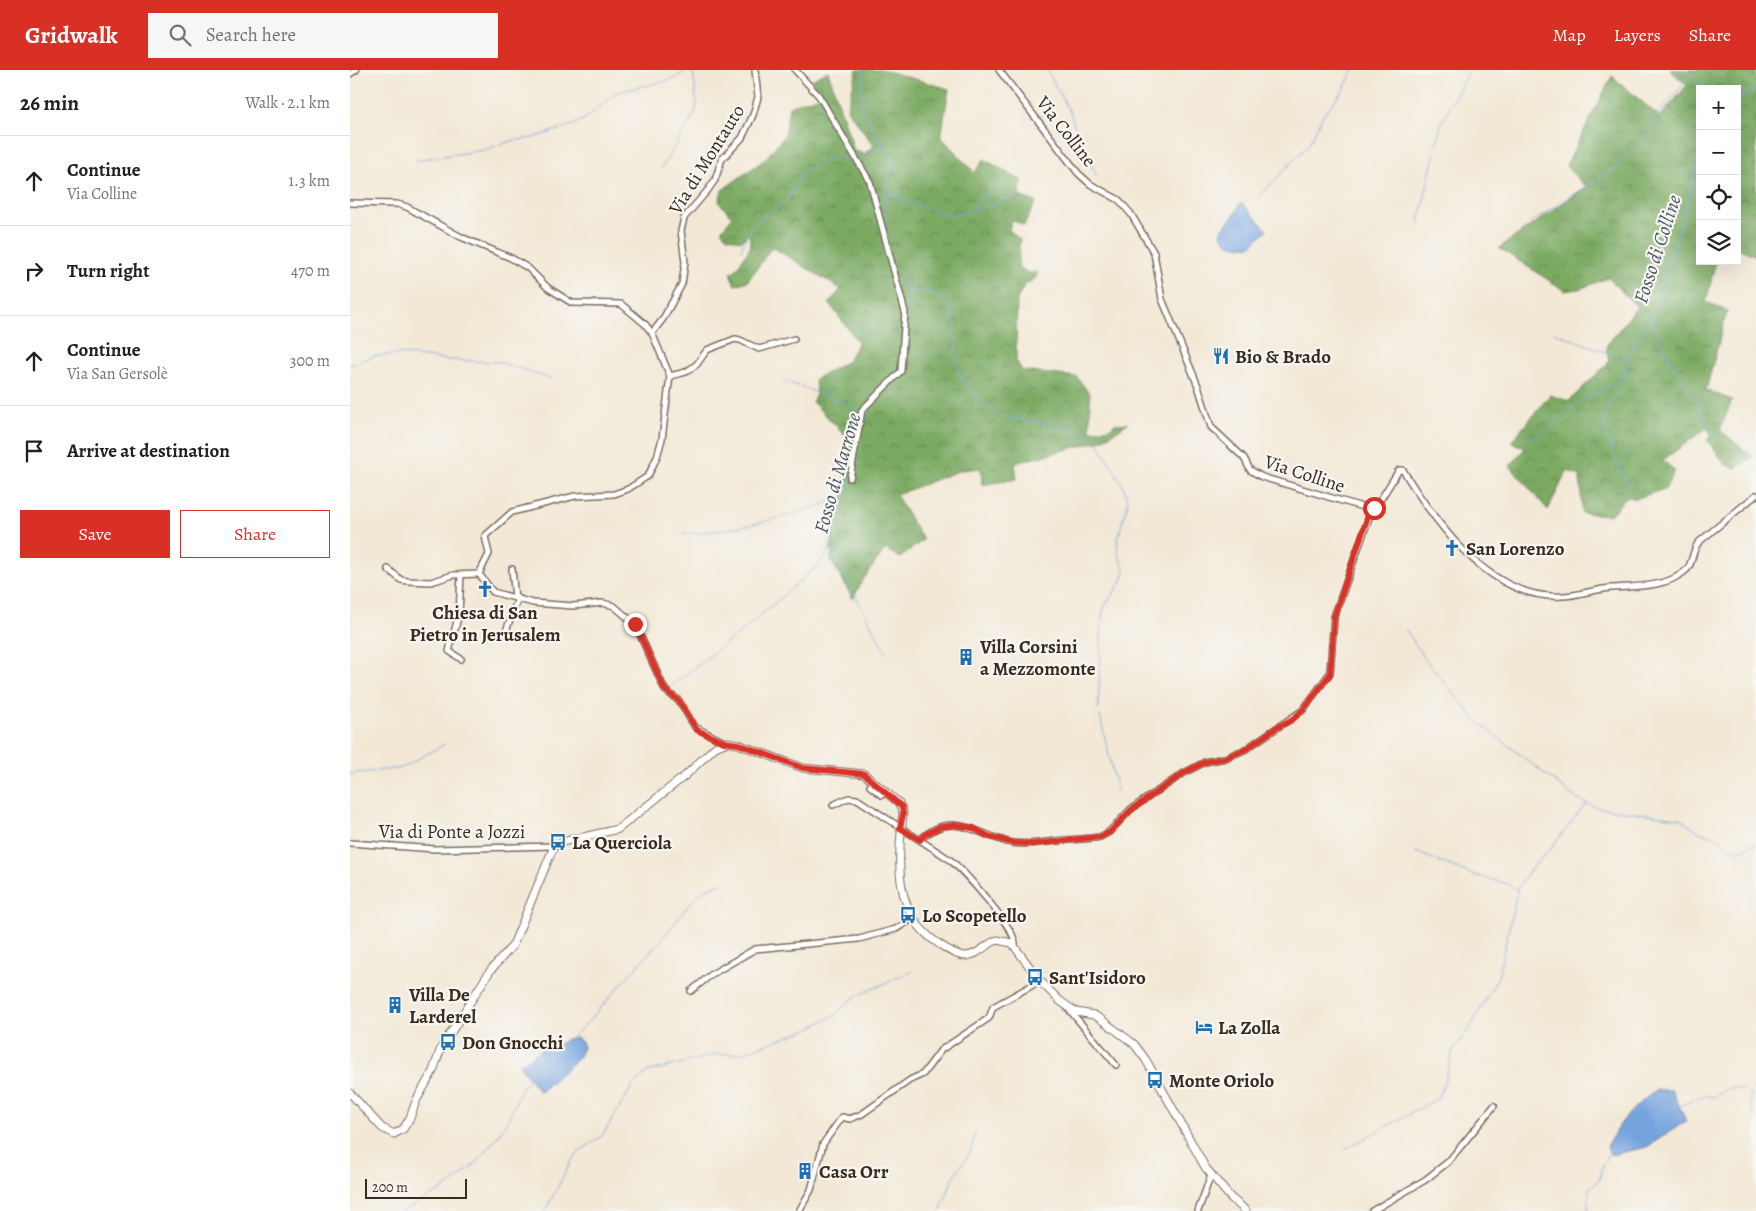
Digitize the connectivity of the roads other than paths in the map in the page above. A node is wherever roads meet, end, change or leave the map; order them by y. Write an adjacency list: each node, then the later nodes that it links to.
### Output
1 (356, 70): 5 (street)
2 (754, 70): 7 (street, Via di Montauto)
3 (795, 70): 10 (street)
4 (999, 70): 12 (street, Via Colline)
5 (350, 74)
6 (350, 203): 7 (street)
7 (652, 333): 9 (street)
8 (794, 338): 9 (street)
9 (670, 376): 15 (street)
10 (850, 478)
11 (1756, 495): 12 (street)
12 (1370, 510): 25 (street)
13 (388, 569): 16 (street)
14 (512, 569): 17 (street)
15 (479, 574): 16 (street); 17 (street)
16 (461, 575): 19 (street)
17 (516, 598): 18 (street); 20 (street)
18 (506, 630)
19 (461, 660)
20 (724, 742): 22 (main road); 27 (main road)
21 (870, 786): 22 (street)
22 (886, 792): 24 (main road)
23 (833, 805): 24 (street)
24 (900, 828): 25 (street); 28 (main road)
25 (920, 840): 29 (street)
26 (350, 843): 27 (street, Via di Ponte a Jozzi)
27 (554, 846): 34 (main road)
28 (912, 919): 29 (main road); 31 (street)
29 (1016, 945): 30 (main road)
30 (1040, 980): 32 (main road); 37 (street)
31 (691, 991)
32 (1066, 1005): 33 (street); 36 (main road)
33 (1116, 1065)
34 (350, 1093)
35 (1494, 1106): 40 (street)
36 (1211, 1175): 38 (street); 39 (main road)
37 (799, 1211)
38 (1198, 1211)
39 (1246, 1211)
40 (1372, 1211)

